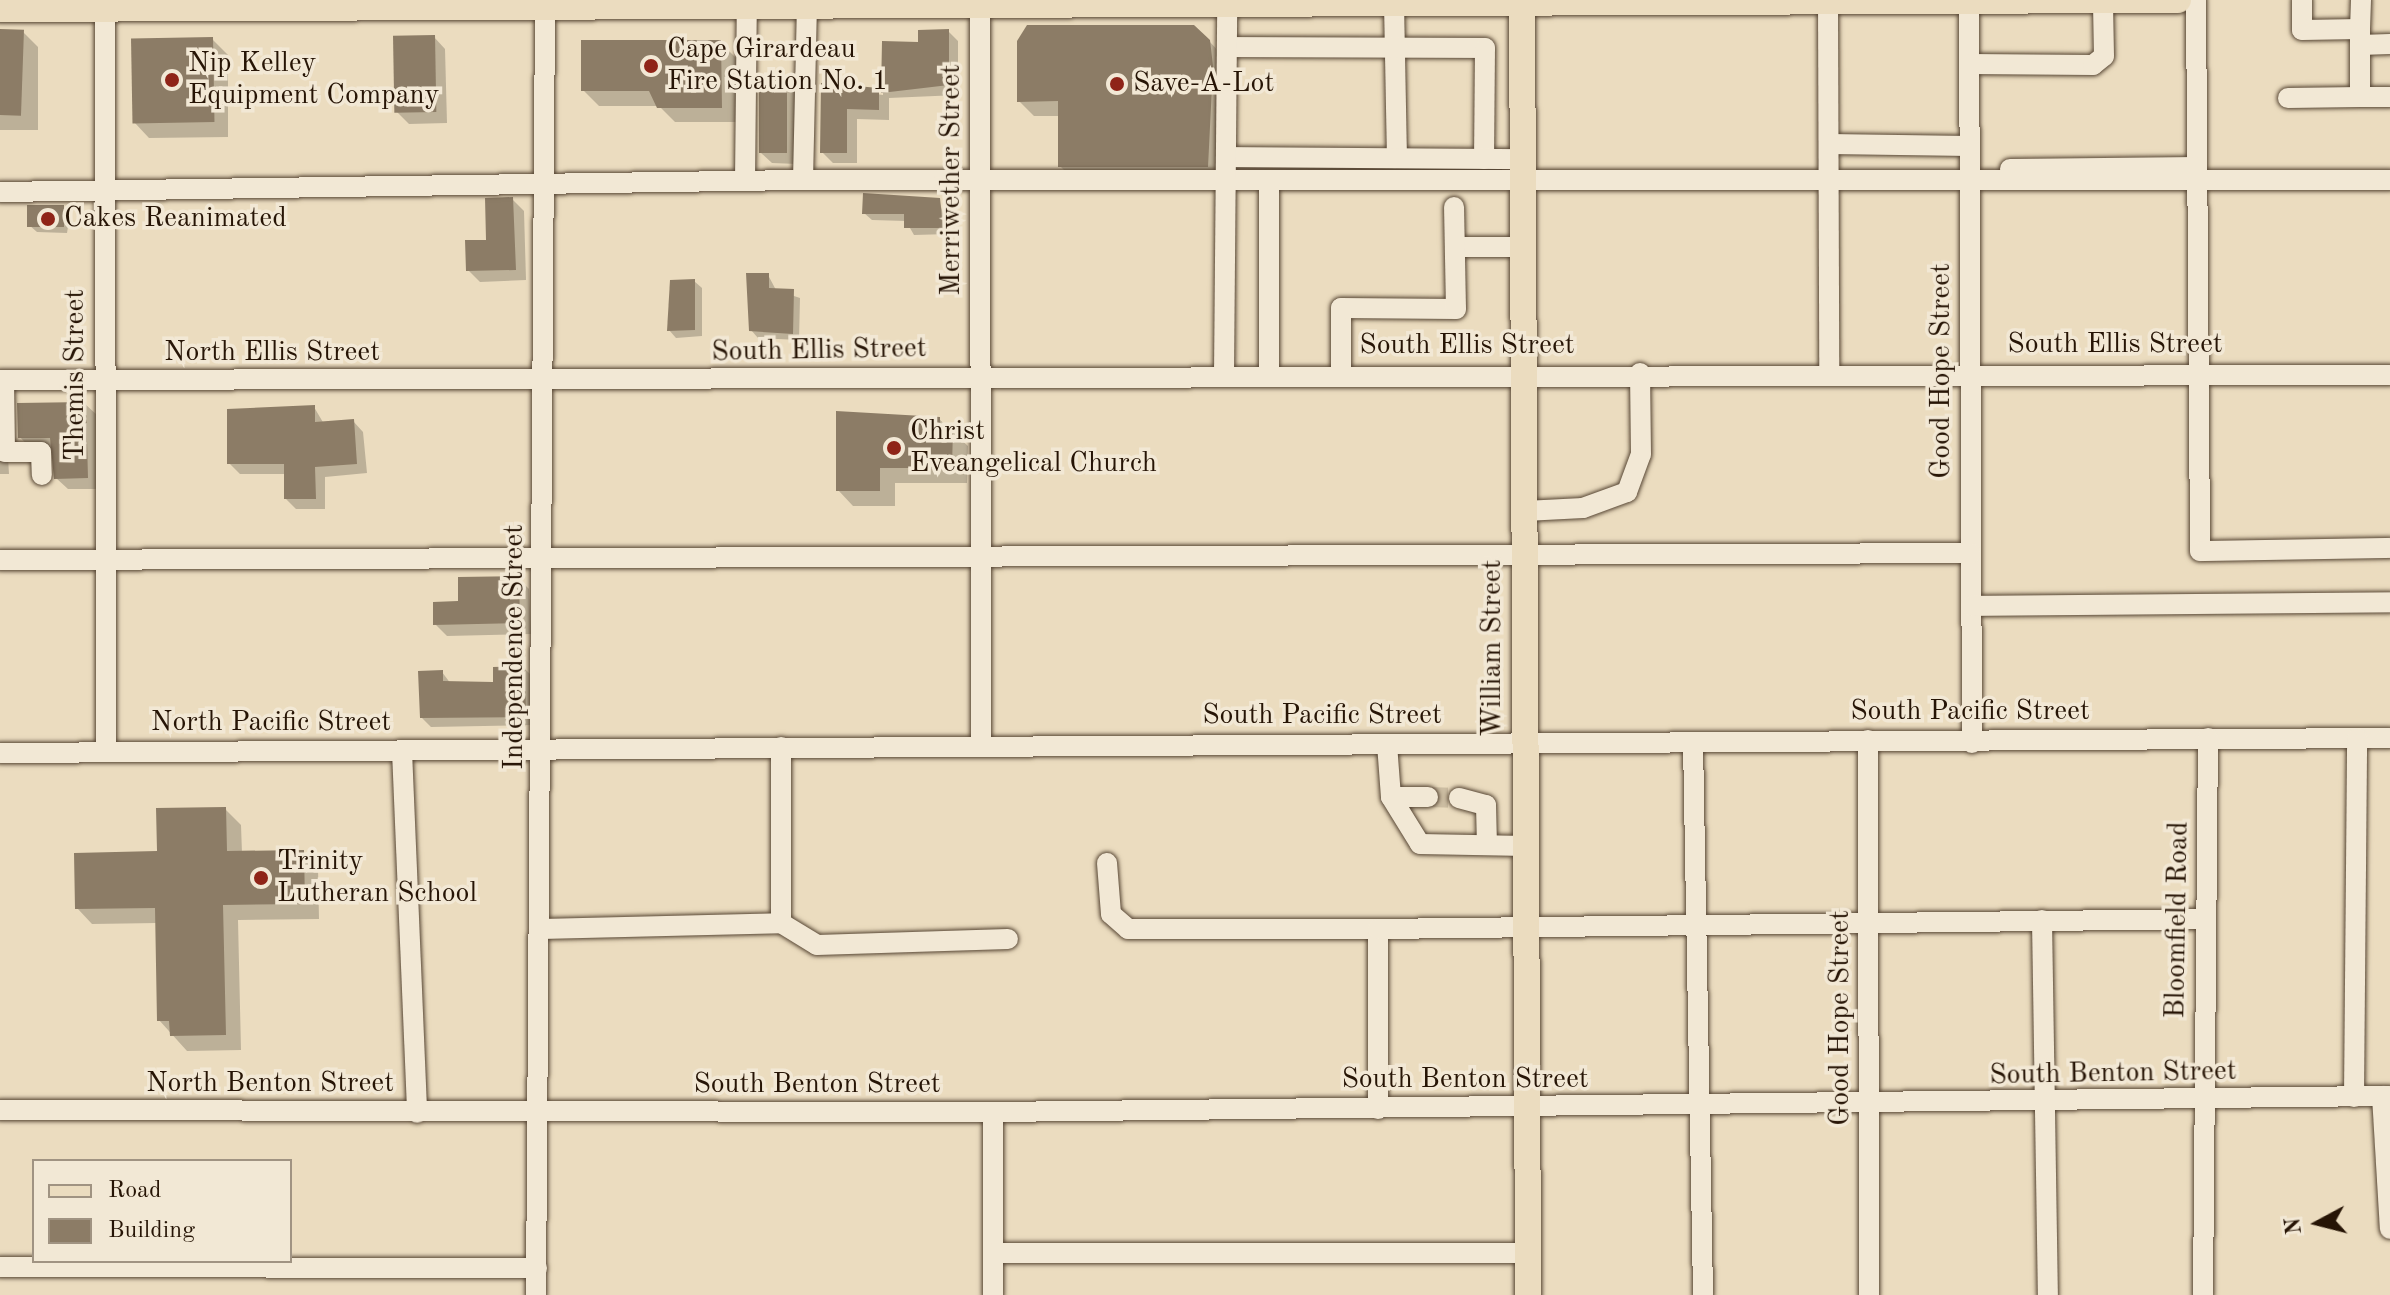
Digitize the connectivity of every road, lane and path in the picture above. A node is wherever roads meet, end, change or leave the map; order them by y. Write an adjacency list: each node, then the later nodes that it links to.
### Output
1 (2178, 0): 11 (main road)
2 (2196, 0): 38 (street)
3 (2302, 0): 24 (street)
4 (2361, 0): 24 (street)
5 (980, 1): 9 (main road); 22 (main road); 44 (street, Merriwether Street)
6 (1522, 1): 14 (main road); 21 (main road); 37 (main road, William Street)
7 (602, 2): 8 (main road); 19 (main road)
8 (669, 2): 20 (main road)
9 (1130, 2): 13 (main road)
10 (1969, 2): 11 (main road); 21 (main road); 28 (street, Good Hope Street)
11 (2103, 2): 28 (street)
12 (250, 3): 17 (main road); 18 (main road)
13 (1227, 3): 14 (main road); 26 (street)
14 (1394, 3): 27 (street)
15 (104, 4): 16 (main road); 23 (main road); 48 (street, Themis Street)
16 (143, 4): 17 (main road)
17 (189, 4)
18 (310, 4): 19 (main road)
19 (545, 4): 47 (street, Independence Street)
20 (747, 4): 22 (main road); 41 (street)
21 (1828, 4): 32 (street)
22 (807, 5): 39 (street)
23 (0, 9)
24 (2360, 37): 25 (street); 29 (street)
25 (2390, 44)
26 (1227, 47): 27 (street); 34 (street)
27 (1395, 49): 35 (street); 36 (street)
28 (1969, 64): 33 (street, Good Hope Street)
29 (2360, 97): 30 (street); 31 (street)
30 (2390, 97)
31 (2288, 98)
32 (1829, 144): 33 (street); 42 (street)
33 (1969, 146): 43 (street, Good Hope Street)
34 (1228, 157): 35 (street); 46 (street)
35 (1397, 158): 36 (street)
36 (1484, 159): 37 (street)
37 (1523, 171): 42 (street); 45 (street); 52 (main road, William Street)
38 (2197, 174): 40 (street); 43 (street); 58 (street)
39 (803, 180): 41 (street); 44 (street)
40 (2390, 180)
41 (745, 181): 47 (street)
42 (1829, 182): 43 (street); 56 (street)
43 (1976, 182): 53 (street, Good Hope Street)
44 (980, 183): 46 (street); 62 (street, Merriwether Street)
45 (1269, 184): 46 (street); 60 (street)
46 (1227, 185): 59 (street)
47 (546, 186): 48 (street); 65 (street, Independence Street)
48 (104, 190): 49 (street); 64 (street, Themis Street)
49 (0, 192)
50 (1454, 207): 51 (street)
51 (1455, 247): 52 (street); 57 (street)
52 (1523, 247): 54 (main road, William Street)
53 (1970, 372): 56 (street, South Ellis Street); 58 (street, South Ellis Street); 69 (street, Good Hope Street)
54 (1524, 373): 55 (street, South Ellis Street); 57 (street, South Ellis Street); 67 (main road, William Street)
55 (1640, 373): 56 (street, South Ellis Street); 67 (street)
56 (1829, 373)
57 (1341, 374): 60 (street, South Ellis Street)
58 (2198, 374): 61 (street, South Ellis Street); 68 (street)
59 (1224, 375): 60 (street, South Ellis Street); 62 (street, South Ellis Street)
60 (1269, 375)
61 (2390, 375)
62 (980, 377): 65 (street, South Ellis Street); 72 (street, Merriwether Street)
63 (2, 380): 64 (street, North Ellis Street); 66 (street)
64 (103, 380): 65 (street, North Ellis Street); 71 (street, Themis Street)
65 (545, 382): 74 (street, Independence Street)
66 (42, 475)
67 (1525, 511): 70 (main road, William Street)
68 (2390, 548)
69 (1971, 553): 70 (street); 76 (street, Good Hope Street)
70 (1525, 556): 72 (street); 85 (main road, William Street)
71 (105, 559): 73 (street); 74 (street); 87 (street, Themis Street)
72 (980, 559): 74 (street); 83 (street, Merriwether Street)
73 (0, 560)
74 (544, 561): 89 (street, Independence Street)
75 (2390, 602): 76 (street)
76 (1971, 606): 82 (street, Good Hope Street)
77 (2208, 738): 78 (street, South Pacific Street); 82 (street, South Pacific Street); 97 (street, Bloomfield Road)
78 (2357, 738): 79 (street, South Pacific Street); 107 (street)
79 (2390, 738)
80 (1868, 740): 81 (street, South Pacific Street); 82 (street, South Pacific Street); 99 (street, Good Hope Street)
81 (1693, 742): 85 (street, South Pacific Street); 101 (street)
82 (1972, 743)
83 (981, 744): 84 (street, South Pacific Street); 86 (street, South Pacific Street)
84 (1387, 744): 85 (street, South Pacific Street); 91 (street)
85 (1526, 744): 95 (main road, William Street)
86 (781, 747): 89 (street, South Pacific Street); 100 (street)
87 (106, 750): 88 (street, North Pacific Street); 90 (street, North Pacific Street)
88 (402, 751): 89 (street, North Pacific Street); 116 (street)
89 (542, 751): 103 (street, Independence Street)
90 (0, 753)
91 (1391, 797): 92 (street); 94 (street)
92 (1428, 797)
93 (1459, 798): 94 (street)
94 (1487, 845): 95 (street)
95 (1526, 846): 102 (main road, William Street)
96 (1107, 863): 104 (street)
97 (2206, 919): 98 (street); 108 (street, Bloomfield Road)
98 (2042, 920): 99 (street); 110 (street)
99 (1868, 921): 101 (street); 109 (street, Good Hope Street)
100 (781, 923): 103 (street); 105 (street)
101 (1696, 923): 102 (street); 112 (street)
102 (1526, 928): 104 (street); 111 (main road, William Street)
103 (541, 929): 117 (street, Independence Street)
104 (1378, 929): 113 (street)
105 (1008, 939)
106 (2386, 1096): 107 (street, South Benton Street); 118 (street)
107 (2354, 1097): 108 (street, South Benton Street)
108 (2204, 1100): 110 (street, South Benton Street); 129 (street, Bloomfield Road)
109 (1870, 1105): 110 (street, South Benton Street); 112 (street, South Benton Street); 127 (street, Good Hope Street)
110 (2049, 1105): 128 (street)
111 (1528, 1107): 112 (street, South Benton Street); 113 (street, South Benton Street); 120 (main road, William Street)
112 (1702, 1107): 126 (street)
113 (1378, 1109): 115 (street, South Benton Street)
114 (0, 1110): 116 (street, North Benton Street)
115 (993, 1112): 117 (street, South Benton Street); 119 (street)
116 (417, 1113): 117 (street, North Benton Street)
117 (540, 1114): 122 (street, Independence Street)
118 (2390, 1229)
119 (993, 1253): 120 (street); 124 (street)
120 (1528, 1253): 125 (main road, William Street)
121 (0, 1267): 122 (street)
122 (537, 1268): 123 (street, Independence Street)
123 (536, 1295)
124 (993, 1295)
125 (1528, 1295)
126 (1703, 1295)
127 (1869, 1295)
128 (2048, 1295)
129 (2203, 1295)

